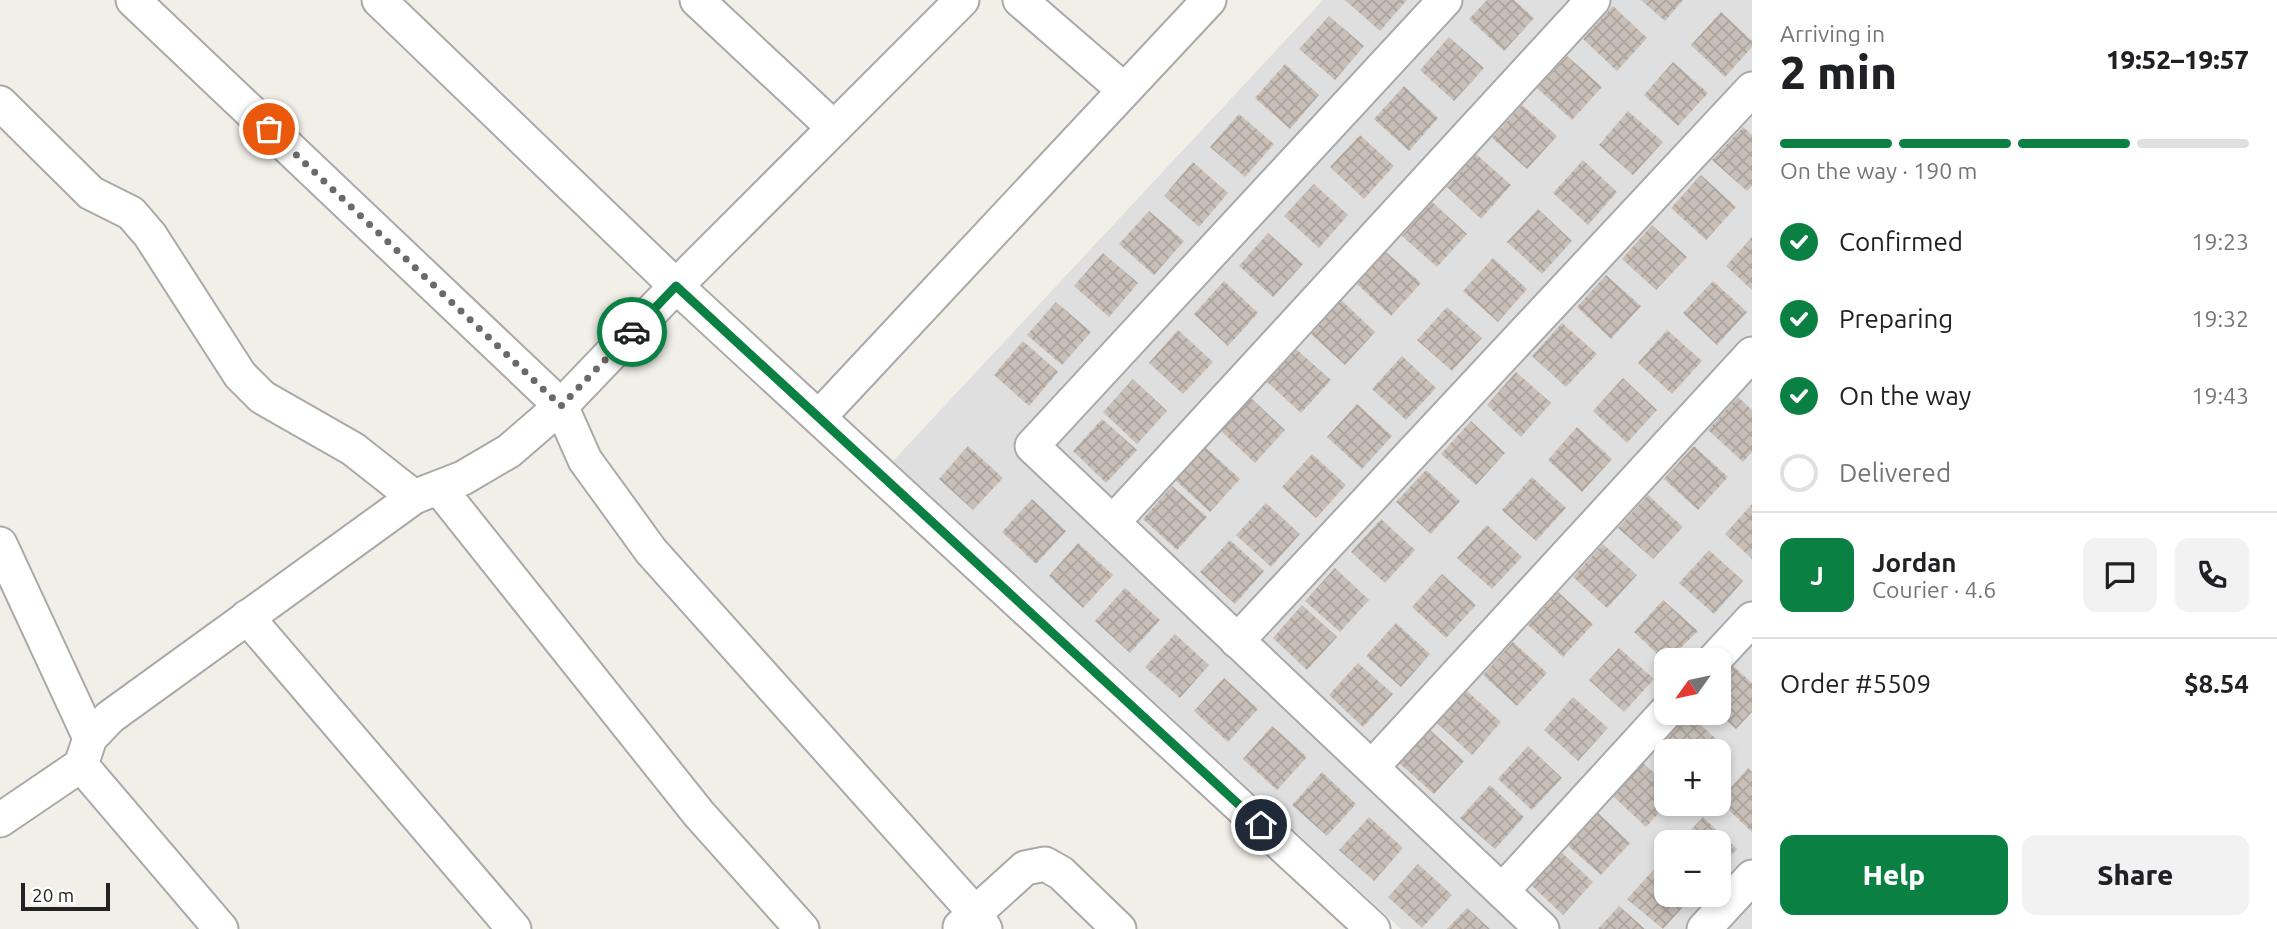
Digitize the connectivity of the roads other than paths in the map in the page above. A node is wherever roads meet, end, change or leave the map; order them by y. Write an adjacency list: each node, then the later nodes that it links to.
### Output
1 (134, 0): 15 (street)
2 (379, 0): 13 (street)
3 (697, 0): 12 (street)
4 (962, 0): 12 (street)
5 (1020, 0): 10 (street)
6 (1209, 0): 10 (street)
7 (1445, 0): 18 (street)
8 (1593, 0): 18 (street)
9 (1752, 89): 22 (street)
10 (1124, 90): 16 (street)
11 (0, 103): 17 (street)
12 (834, 128): 13 (street)
13 (676, 286): 15 (street); 16 (street)
14 (1752, 354): 26 (street)
15 (561, 406): 17 (street); 30 (street)
16 (819, 417): 35 (street)
17 (426, 492): 20 (street); 33 (street)
18 (1113, 523): 22 (street)
19 (0, 544): 25 (street)
20 (247, 617): 25 (street); 32 (street)
21 (1752, 619): 23 (street)
22 (1237, 640): 26 (street)
23 (1725, 648)
24 (1654, 725): 29 (street)
25 (85, 752): 27 (street); 31 (street)
26 (1372, 767): 29 (street)
27 (0, 820)
28 (1752, 877): 37 (street)
29 (1502, 891): 36 (street)
30 (973, 924): 34 (street)
31 (220, 929)
32 (514, 929)
33 (802, 929)
34 (1119, 929)
35 (1373, 929)
36 (1542, 929)
37 (1704, 929)

